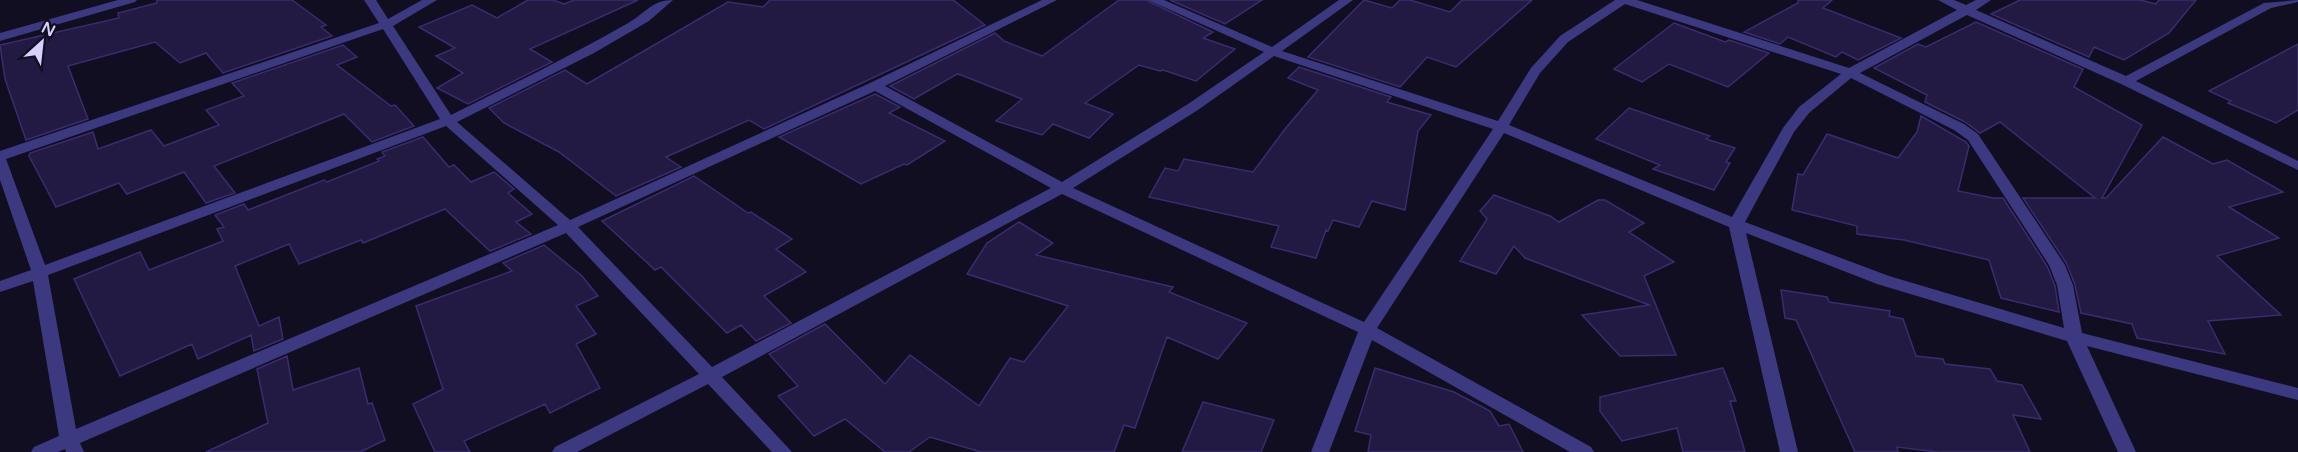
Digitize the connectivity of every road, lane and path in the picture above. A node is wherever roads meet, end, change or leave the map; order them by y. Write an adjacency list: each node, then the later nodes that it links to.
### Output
1 (131, 0): 14 (street)
2 (370, 0): 13 (street)
3 (431, 0): 13 (street)
4 (667, 0): 19 (street)
5 (1051, 0): 18 (street)
6 (1154, 0): 15 (street)
7 (1347, 0): 15 (street)
8 (1624, 0): 16 (street); 20 (street)
9 (1944, 0): 12 (street)
10 (1985, 0): 12 (street)
11 (2294, 0): 17 (street)
12 (1970, 10): 16 (street); 17 (street)
13 (387, 24): 19 (street); 21 (street)
14 (0, 37)
15 (1275, 52): 20 (street); 23 (street)
16 (1850, 73): 24 (street); 29 (street)
17 (2126, 81): 22 (street)
18 (875, 86): 23 (street); 25 (street)
19 (448, 121): 25 (street); 26 (street)
20 (1501, 127): 24 (street); 28 (street)
21 (0, 158): 26 (street)
22 (2298, 166)
23 (1062, 188): 28 (street); 30 (street)
24 (1736, 224): 29 (street); 38 (street)
25 (568, 226): 30 (street); 32 (street)
26 (39, 271): 27 (street); 32 (street)
27 (0, 287)
28 (1367, 330): 36 (street); 37 (street)
29 (2074, 337): 31 (street); 39 (street)
30 (710, 376): 34 (street); 35 (street)
31 (2298, 394)
32 (72, 446): 33 (street)
33 (39, 452)
34 (561, 452)
35 (783, 452)
36 (1320, 452)
37 (1585, 452)
38 (1790, 452)
39 (2127, 452)

